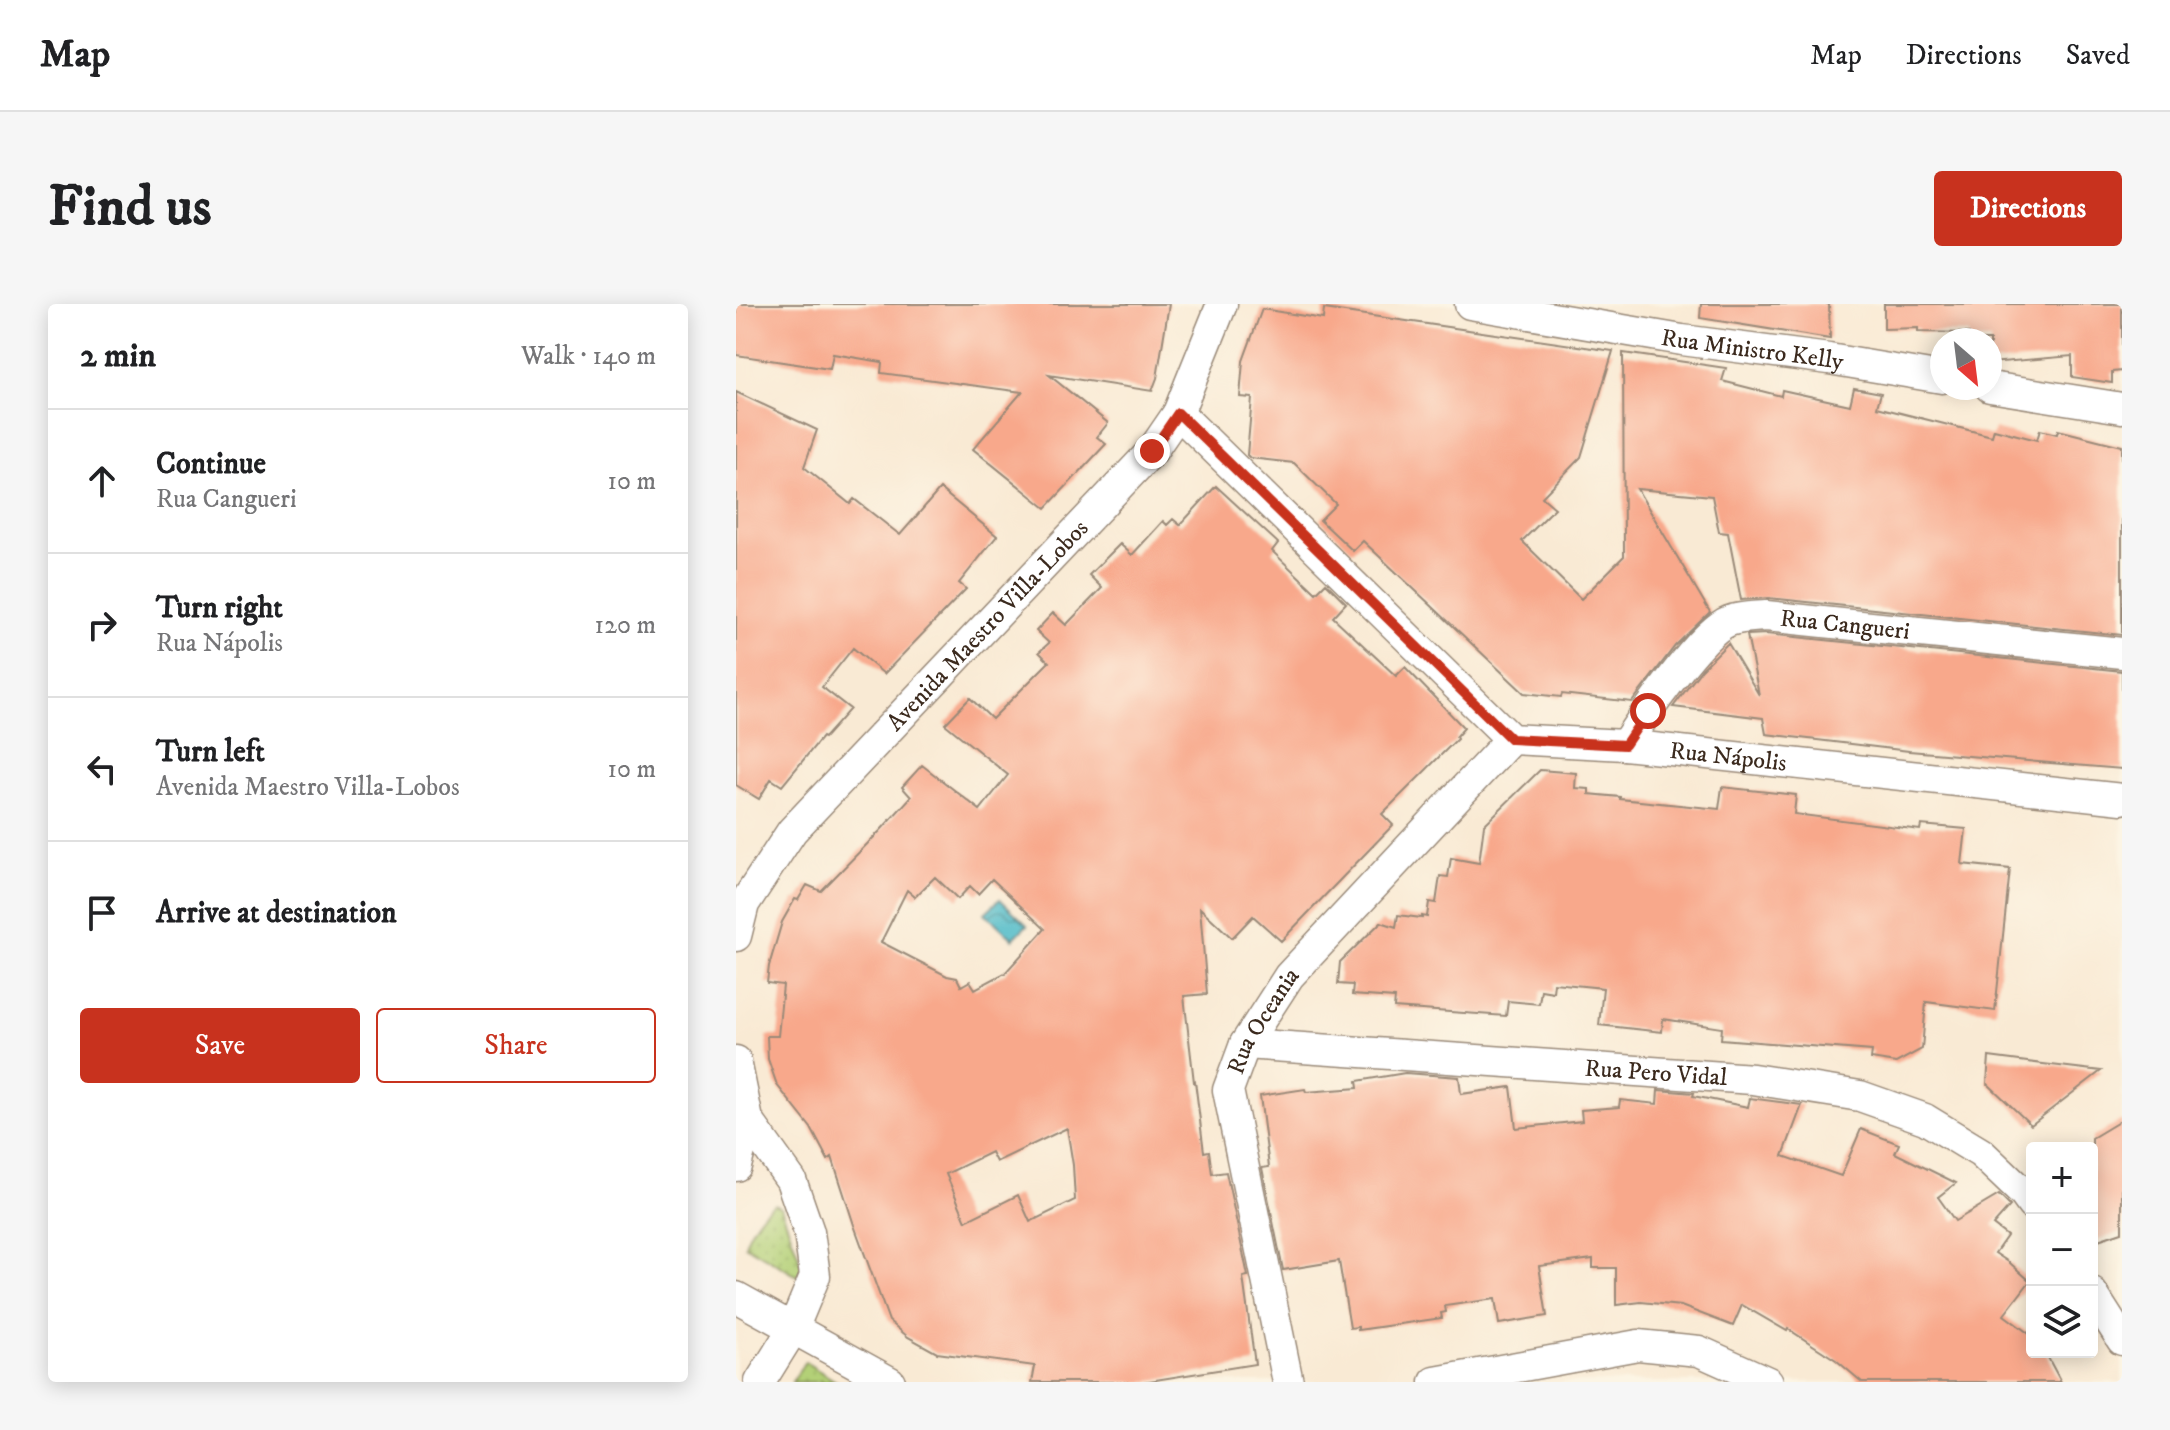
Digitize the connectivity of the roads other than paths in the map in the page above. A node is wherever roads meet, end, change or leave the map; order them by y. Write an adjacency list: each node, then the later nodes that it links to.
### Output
1 (1222, 304): 6 (street, Avenida Maestro Villa-Lobos)
2 (1470, 304): 3 (street, Rua Ministro Kelly)
3 (1930, 376)
4 (2002, 389): 5 (street)
5 (2122, 408)
6 (1178, 413): 8 (street); 11 (street, Avenida Maestro Villa-Lobos)
7 (2122, 653): 9 (street, Rua Cangueri)
8 (1511, 739): 9 (street, Rua Nápolis); 12 (street, Rua Oceania)
9 (1625, 745): 10 (street, Rua Nápolis)
10 (2122, 799)
11 (736, 936)
12 (1245, 1044): 16 (street, Rua Pero Vidal); 23 (street, Rua Oceania)
13 (736, 1061): 14 (street)
14 (748, 1120): 15 (street); 19 (street)
15 (736, 1166)
16 (2026, 1197)
17 (736, 1297): 19 (street)
18 (2098, 1302): 20 (street)
19 (793, 1329): 21 (street); 22 (street)
20 (2122, 1340)
21 (760, 1382)
22 (890, 1382)
23 (1288, 1382)
24 (1435, 1382): 25 (street)
25 (1768, 1382)

